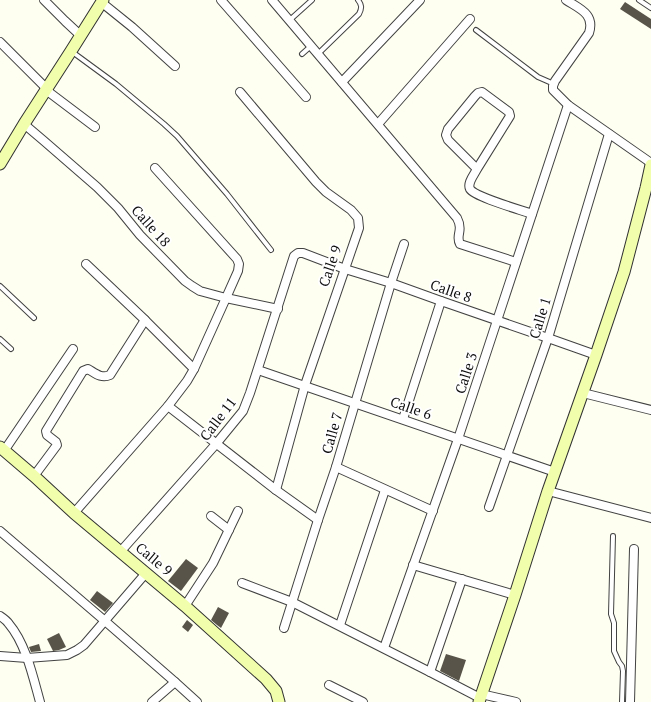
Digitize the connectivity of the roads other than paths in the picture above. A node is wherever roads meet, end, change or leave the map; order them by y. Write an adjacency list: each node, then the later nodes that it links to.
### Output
1 (44, 0): 14 (street)
2 (221, 0): 25 (street)
3 (272, 0): 12 (street)
4 (312, 0): 12 (lane)
5 (358, 0): 18 (lane)
6 (420, 0): 21 (street)
7 (566, 0): 22 (street)
8 (639, 0): 10 (lane)
9 (102, 1): 14 (main road); 20 (street)
10 (651, 8)
11 (470, 18): 28 (street)
12 (291, 19): 16 (street)
13 (476, 30): 22 (lane)
14 (80, 36): 17 (main road)
15 (0, 42): 23 (street)
16 (311, 46): 18 (street); 19 (lane)
17 (71, 51): 23 (main road); 38 (lane)
18 (319, 52): 21 (street)
19 (302, 54)
20 (175, 66)
21 (342, 82): 28 (street)
22 (554, 87): 26 (street)
23 (46, 88): 27 (main road); 29 (street)
24 (240, 92): 42 (street, Calle 9)
25 (306, 97)
26 (568, 105): 30 (street); 36 (street, Calle 3)
27 (24, 124): 31 (main road); 45 (street, Calle 18)
28 (378, 124): 40 (street)
29 (95, 127)
30 (609, 134): 32 (street); 51 (street, Calle 1)
31 (0, 164)
32 (651, 164): 35 (main road)
33 (155, 168): 45 (street)
34 (477, 169): 34 (street); 36 (street)
35 (648, 189): 55 (main road)
36 (532, 214): 40 (street, Calle 3)
37 (404, 244): 43 (street, Calle 7)
38 (271, 250)
39 (298, 253): 42 (street, Calle 8); 47 (street, Calle 11)
40 (516, 262): 50 (street, Calle 3)
41 (86, 264): 49 (street)
42 (345, 269): 43 (street, Calle 8); 58 (street, Calle 9)
43 (391, 283): 46 (street, Calle 8); 60 (street, Calle 7)
44 (0, 286): 48 (lane)
45 (226, 298): 47 (street, Calle 18); 56 (street)
46 (441, 301): 50 (street, Calle 8); 63 (street)
47 (278, 309): 57 (street, Calle 11)
48 (34, 318)
49 (145, 320): 56 (street); 70 (street)
50 (497, 320): 51 (street, Calle 8); 64 (street, Calle 3)
51 (548, 338): 55 (street, Calle 8); 67 (street, Calle 1)
52 (0, 339): 53 (lane)
53 (11, 349)
54 (73, 349): 66 (street)
55 (596, 355): 59 (main road)
56 (194, 369): 61 (street)
57 (258, 370): 58 (street, Calle 6); 65 (street, Calle 11)
58 (305, 385): 60 (street, Calle 6); 71 (street, Calle 9)
59 (583, 393): 62 (street); 69 (main road)
60 (355, 403): 63 (street, Calle 6); 68 (street, Calle 7)
61 (168, 406): 65 (street); 77 (street)
62 (651, 410)
63 (403, 419): 64 (street, Calle 6)
64 (458, 439): 67 (street, Calle 6); 76 (street, Calle 3)
65 (216, 444): 71 (street); 85 (street, Calle 11)
66 (2, 449): 70 (main road, Calle 9)
67 (507, 456): 69 (street, Calle 6); 74 (street, Calle 1)
68 (336, 467): 72 (street); 80 (street, Calle 7)
69 (555, 472): 73 (main road)
70 (34, 476): 77 (main road, Calle 9)
71 (276, 490): 80 (street)
72 (385, 490): 76 (street); 95 (street)
73 (548, 491): 79 (street); 90 (main road)
74 (489, 507)
75 (238, 511): 81 (street)
76 (433, 512): 86 (street, Calle 3)
77 (74, 513): 85 (main road, Calle 9)
78 (211, 516): 81 (street)
79 (651, 518)
80 (318, 520): 91 (street, Calle 7)
81 (229, 530): 92 (street)
82 (0, 531): 94 (street)
83 (613, 536): 110 (lane)
84 (634, 549): 111 (street)
85 (121, 551): 87 (main road, Calle 9)
86 (414, 565): 88 (street); 97 (street, Calle 3)
87 (146, 573): 92 (main road, Calle 9); 94 (street)
88 (462, 579): 90 (street); 100 (street)
89 (242, 583): 91 (street)
90 (515, 595): 103 (main road)
91 (292, 602): 95 (street); 96 (street, Calle 7)
92 (186, 606): 107 (main road, Calle 9)
93 (0, 616): 99 (street)
94 (105, 620): 99 (street); 101 (street)
95 (340, 625): 97 (street)
96 (284, 628)
97 (384, 648): 100 (street)
98 (0, 656): 99 (street)
99 (27, 658): 104 (street)
100 (430, 672): 103 (street)
101 (175, 682): 105 (street); 106 (street)
102 (329, 685): 108 (street)
103 (480, 698): 109 (street)
104 (40, 702)
105 (152, 702)
106 (196, 702)
107 (278, 702)
108 (363, 702)
109 (516, 702)
110 (622, 702)
111 (630, 702)

